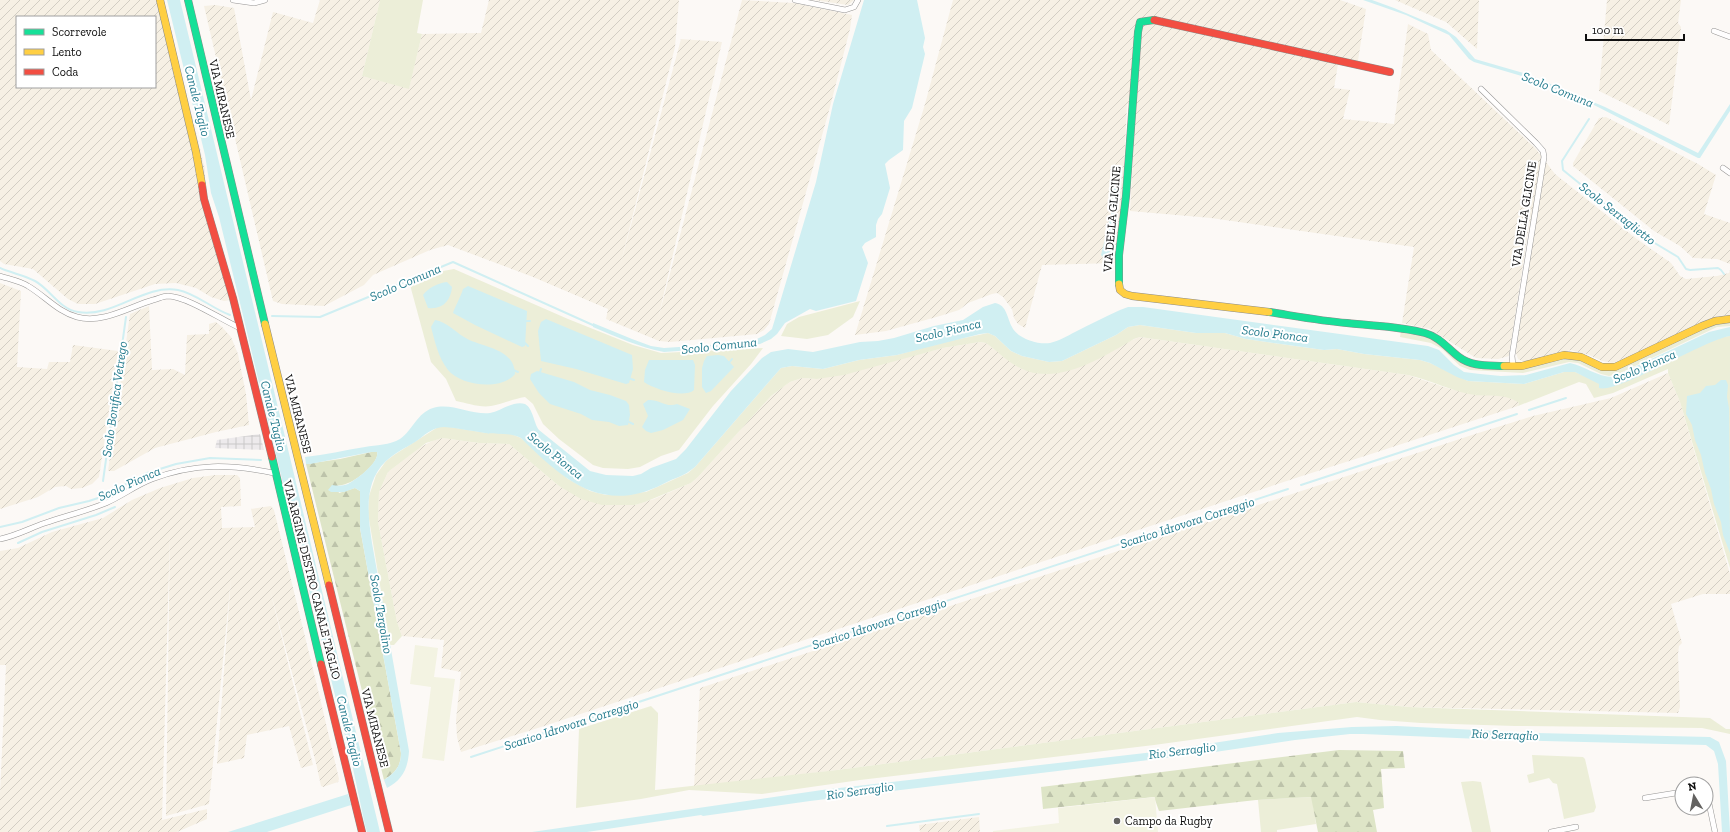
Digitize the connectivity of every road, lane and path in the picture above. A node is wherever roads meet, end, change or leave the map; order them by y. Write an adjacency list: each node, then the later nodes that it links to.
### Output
1 (160, 0): 15 (street, VIA ARGINE DESTRO CANALE TAGLIO)
2 (188, 0): 24 (street, VIA MIRANESE)
3 (233, 0): 4 (street)
4 (265, 0)
5 (795, 0): 6 (street)
6 (858, 0)
7 (1714, 31): 8 (street)
8 (1730, 37)
9 (1390, 72): 16 (street, VIA DELLA GLICINE)
10 (1481, 89): 16 (street, VIA DELLA GLICINE)
11 (1722, 168): 12 (street)
12 (1730, 173)
13 (0, 276): 15 (street)
14 (1730, 319): 16 (street, VIA DELLA GLICINE)
15 (240, 328): 17 (street, VIA ARGINE DESTRO CANALE TAGLIO)
16 (1513, 366)
17 (274, 473): 18 (street, VIA ARGINE DESTRO CANALE TAGLIO); 23 (street, VIA ARGINE DESTRO CANALE TAGLIO)
18 (0, 540)
19 (1674, 793): 20 (street)
20 (1645, 798)
21 (1712, 816): 26 (street)
22 (1576, 827): 25 (street)
23 (362, 832)
24 (389, 832)
25 (1551, 832)
26 (1715, 832)

